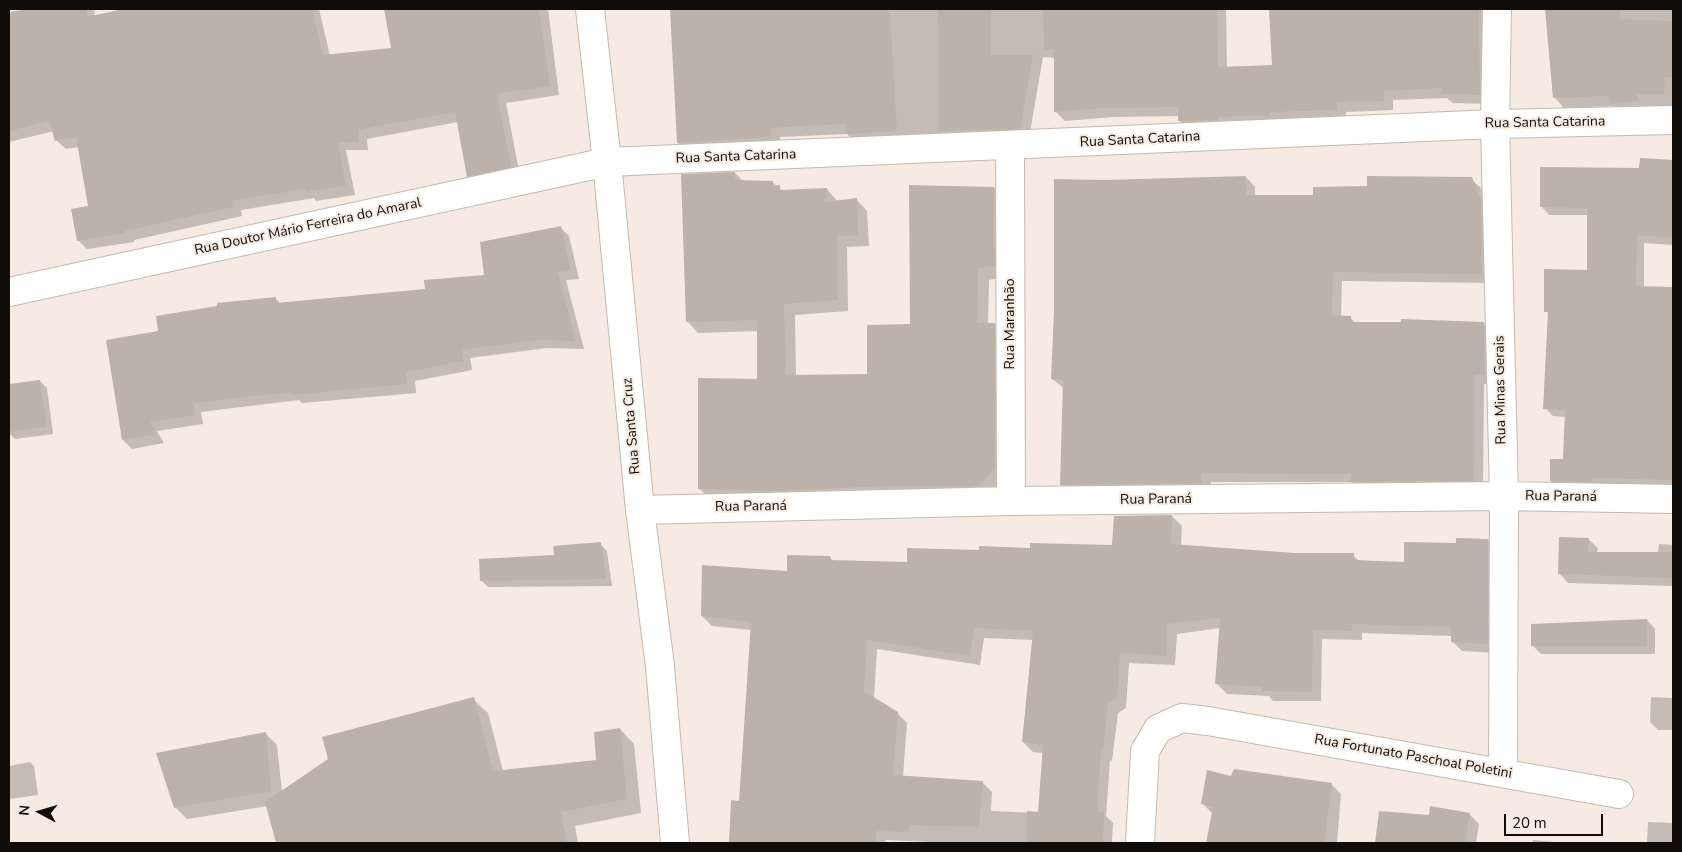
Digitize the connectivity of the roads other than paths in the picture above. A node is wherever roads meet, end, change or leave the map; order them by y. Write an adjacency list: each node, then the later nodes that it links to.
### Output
1 (590, 9): 6 (street, Rua Santa Cruz)
2 (1497, 9): 4 (street, Rua Minas Gerais)
3 (1673, 120): 4 (street, Rua Santa Catarina)
4 (1495, 124): 5 (street, Rua Santa Catarina); 8 (street, Rua Minas Gerais)
5 (1010, 146): 6 (street, Rua Santa Catarina); 10 (street, Rua Maranhão)
6 (607, 162): 7 (street, Rua Doutor Mário Ferreira do Amaral); 11 (street, Rua Santa Cruz)
7 (9, 292)
8 (1504, 496): 9 (street, Rua Paraná); 10 (street, Rua Paraná); 12 (street, Rua Minas Gerais)
9 (1673, 499)
10 (1011, 501): 11 (street, Rua Paraná)
11 (640, 510): 14 (street, Rua Santa Cruz)
12 (1502, 772): 13 (street, Rua Fortunato Paschoal Poletini); 15 (street, Rua Fortunato Paschoal Poletini)
13 (1619, 794)
14 (675, 843)
15 (1140, 843)

